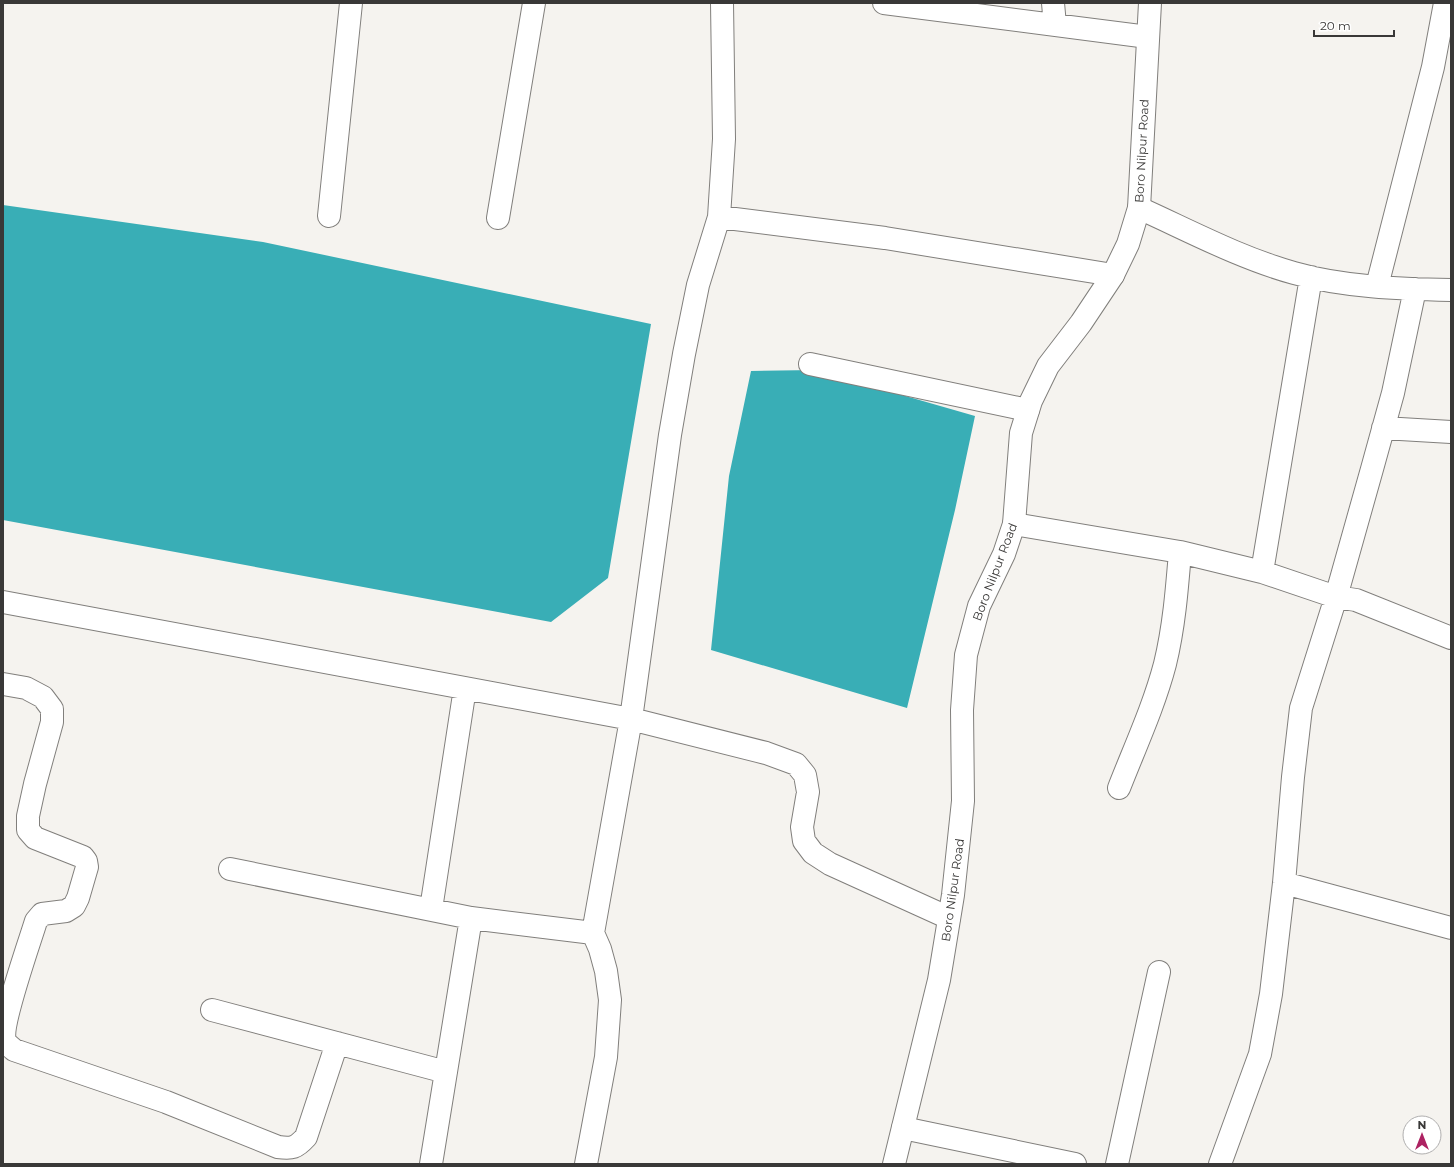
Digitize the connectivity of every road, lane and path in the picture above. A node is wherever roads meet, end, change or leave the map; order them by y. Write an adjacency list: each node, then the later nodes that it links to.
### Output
1 (351, 3): 11 (street)
2 (534, 3): 13 (street)
3 (722, 3): 12 (street)
4 (884, 3): 8 (street)
5 (1053, 3): 8 (street)
6 (1150, 3): 9 (street, Boro Nilpur Road)
7 (1445, 3): 16 (street)
8 (1055, 25): 9 (street)
9 (1148, 38): 10 (street, Boro Nilpur Road)
10 (1139, 208): 14 (street, Boro Nilpur Road); 15 (street)
11 (329, 216)
12 (719, 217): 14 (street); 31 (street)
13 (498, 218)
14 (1113, 275): 20 (street, Boro Nilpur Road)
15 (1311, 277): 16 (street); 25 (street)
16 (1377, 286): 17 (street)
17 (1415, 288): 18 (street); 21 (street)
18 (1451, 290)
19 (810, 364): 20 (street)
20 (1028, 410): 23 (street, Boro Nilpur Road)
21 (1383, 428): 22 (street); 26 (street)
22 (1451, 432)
23 (1014, 524): 24 (street); 37 (street, Boro Nilpur Road)
24 (1180, 552): 25 (street); 32 (street)
25 (1262, 572): 26 (street)
26 (1336, 597): 28 (street); 34 (street)
27 (3, 602): 30 (street)
28 (1451, 638)
29 (3, 684): 42 (street)
30 (465, 688): 31 (street); 35 (street)
31 (631, 719): 37 (street); 39 (street)
32 (1119, 788)
33 (230, 869): 35 (street)
34 (1284, 883): 38 (street); 50 (street)
35 (432, 909): 36 (street)
36 (471, 918): 39 (street); 43 (street)
37 (949, 918): 44 (street, Boro Nilpur Road)
38 (1451, 928)
39 (593, 933): 46 (street)
40 (1159, 972): 49 (street)
41 (212, 1010): 42 (street)
42 (338, 1043): 43 (street)
43 (446, 1072): 45 (street)
44 (903, 1128): 47 (street, Boro Nilpur Road); 48 (street)
45 (431, 1164)
46 (586, 1164)
47 (894, 1164)
48 (1076, 1164)
49 (1117, 1164)
50 (1220, 1164)

